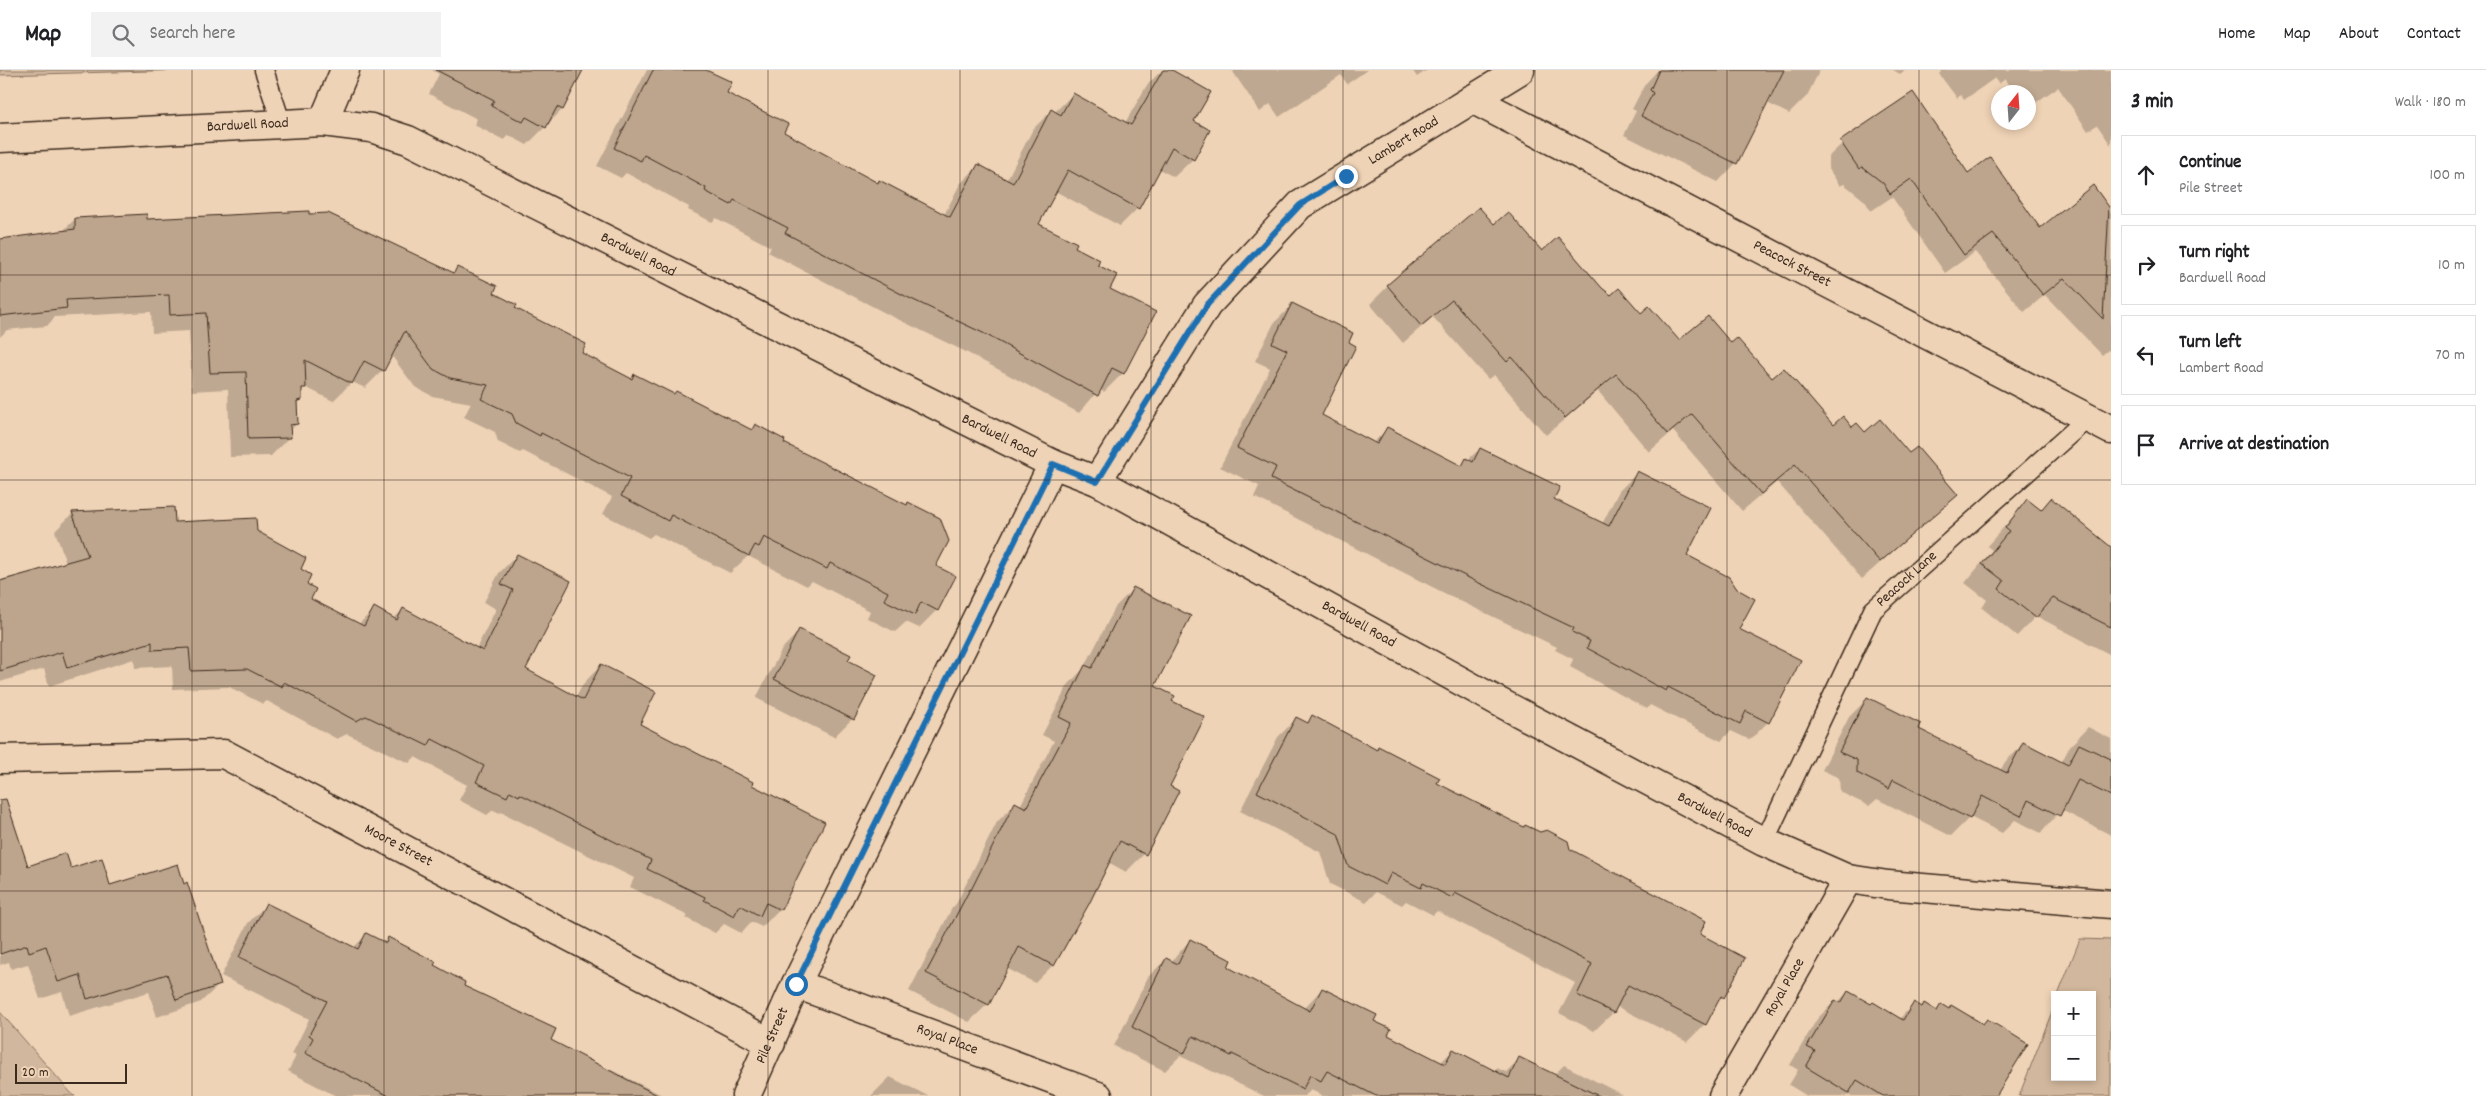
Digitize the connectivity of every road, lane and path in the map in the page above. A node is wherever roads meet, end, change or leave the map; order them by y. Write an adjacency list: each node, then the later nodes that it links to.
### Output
1 (264, 70): 6 (lane)
2 (345, 70): 5 (street)
3 (1520, 70): 4 (street, Lambert Road)
4 (1472, 99): 8 (street, Peacock Street); 10 (street, Lambert Road)
5 (323, 122): 6 (street, Bardwell Road); 9 (street, Bardwell Road)
6 (282, 125): 7 (street, Bardwell Road)
7 (0, 138)
8 (2100, 424): 12 (lane, Peacock Lane)
9 (1053, 464): 10 (street, Bardwell Road); 15 (street, Pile Street)
10 (1097, 482): 12 (street, Bardwell Road)
11 (0, 759): 16 (street, Moore Street)
12 (1764, 842): 13 (street, Bardwell Road)
13 (1848, 879): 14 (street, Bardwell Road); 19 (street, Royal Place)
14 (2111, 904)
15 (796, 984): 16 (street, Pile Street); 18 (street, Royal Place)
16 (771, 1043): 17 (street, Pile Street)
17 (746, 1096)
18 (1098, 1096)
19 (1723, 1096)

